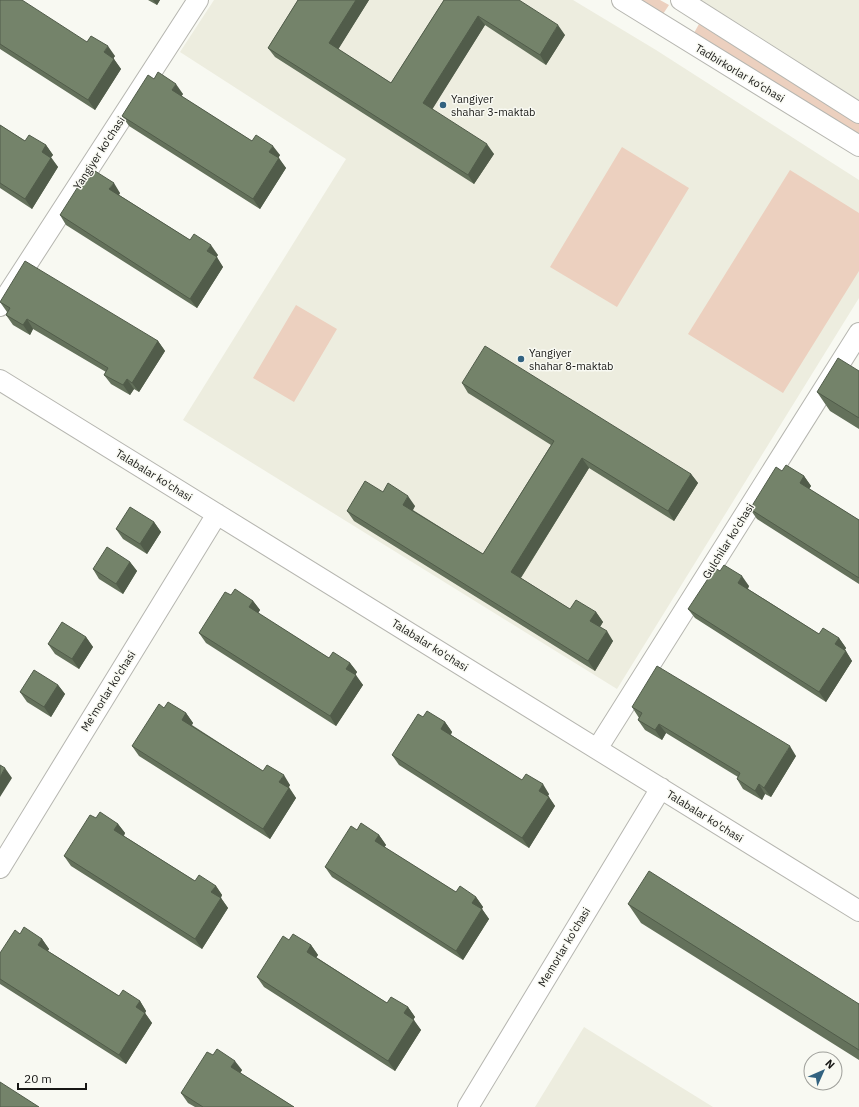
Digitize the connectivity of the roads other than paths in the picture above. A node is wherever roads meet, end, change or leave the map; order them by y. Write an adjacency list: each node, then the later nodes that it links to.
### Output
1 (198, 0): 7 (street, Yangiyer ko'chasi)
2 (622, 0): 4 (street, Tadbirkorlar ko‘chasi)
3 (687, 4): 4 (street); 5 (street)
4 (677, 34): 6 (street, Tadbirkorlar ko‘chasi)
5 (859, 113)
6 (859, 146)
7 (0, 306)
8 (859, 333): 11 (street, Gulchilar ko'chasi)
9 (0, 380): 10 (street, Talabalar ko'chasi)
10 (217, 514): 11 (street, Talabalar ko'chasi); 13 (street, Me'morlar ko'chasi)
11 (597, 749): 12 (street, Talabalar ko'chasi)
12 (661, 788): 14 (street, Talabalar ko'chasi); 15 (street, Memorlar ko'chasi)
13 (0, 868)
14 (859, 911)
15 (468, 1107)

